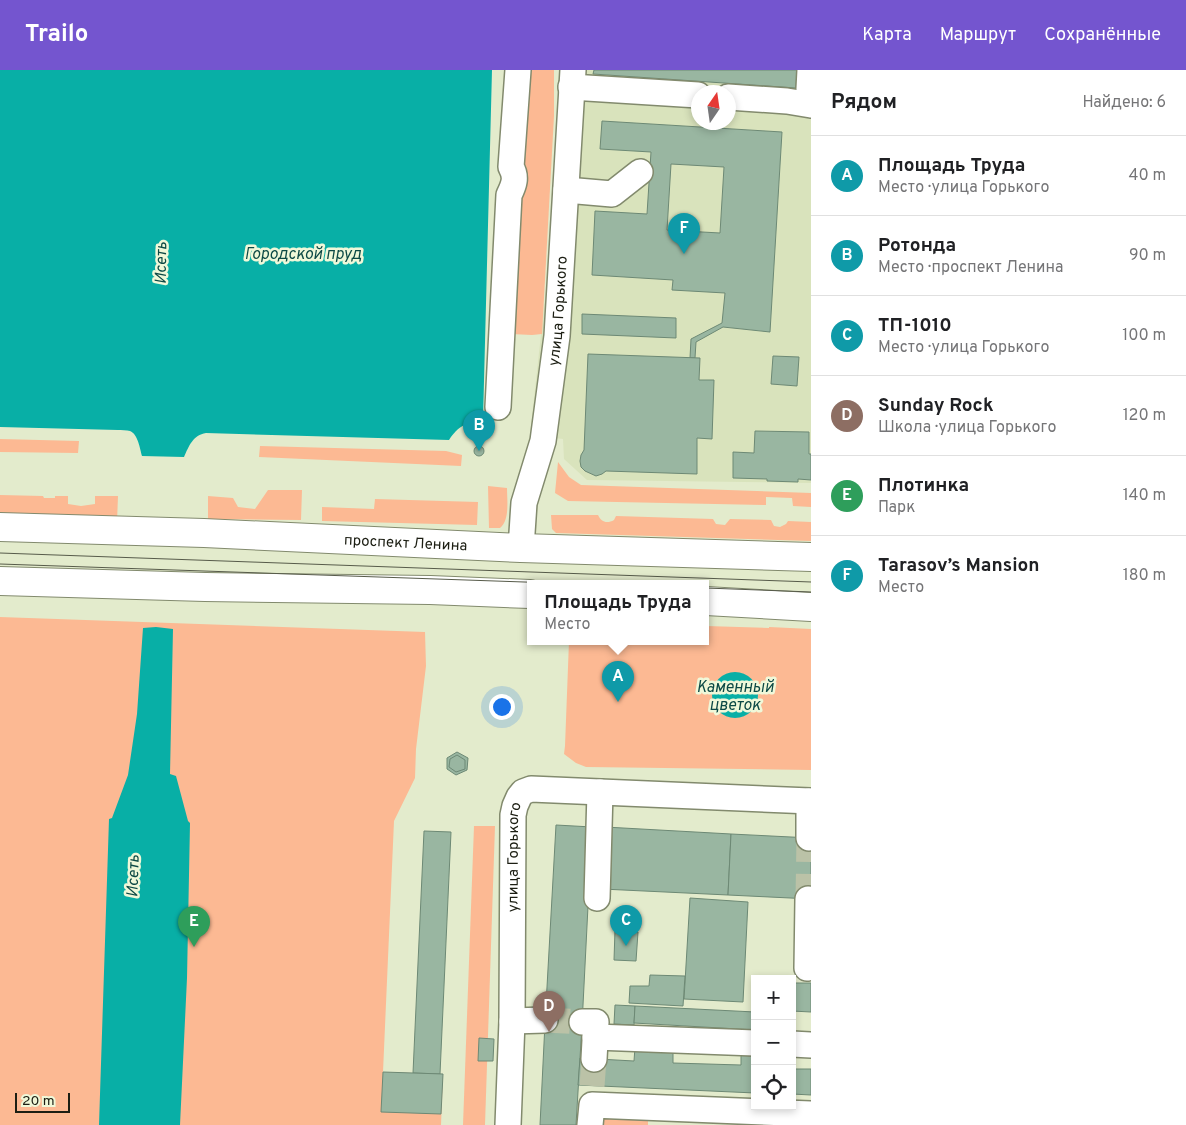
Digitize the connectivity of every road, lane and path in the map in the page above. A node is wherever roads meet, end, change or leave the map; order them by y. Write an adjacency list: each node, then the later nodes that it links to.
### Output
1 (518, 70): 10 (street)
2 (810, 70): 6 (street)
3 (572, 77): 4 (street); 9 (street, улица Горького)
4 (691, 94)
5 (736, 97): 6 (street)
6 (799, 100): 7 (street)
7 (811, 105)
8 (640, 172): 9 (street)
9 (566, 190): 12 (street, улица Горького)
10 (498, 407)
11 (0, 527): 12 (main road, проспект Ленина)
12 (521, 548): 13 (main road, проспект Ленина)
13 (811, 557)
14 (0, 581): 15 (main road)
15 (527, 594)
16 (709, 601): 17 (main road)
17 (811, 607)
18 (600, 792): 19 (street, улица Горького); 21 (street); 25 (street, улица Горького)
19 (810, 801): 20 (street)
20 (809, 838)
21 (597, 898)
22 (808, 899): 23 (street)
23 (807, 968)
24 (545, 1020): 25 (street)
25 (512, 1021): 34 (street, улица Горького)
26 (591, 1039): 27 (street)
27 (751, 1043)
28 (796, 1044): 29 (street)
29 (811, 1045)
30 (592, 1106): 32 (street)
31 (811, 1114): 33 (street)
32 (685, 1117): 33 (street)
33 (714, 1118)
34 (508, 1125)

